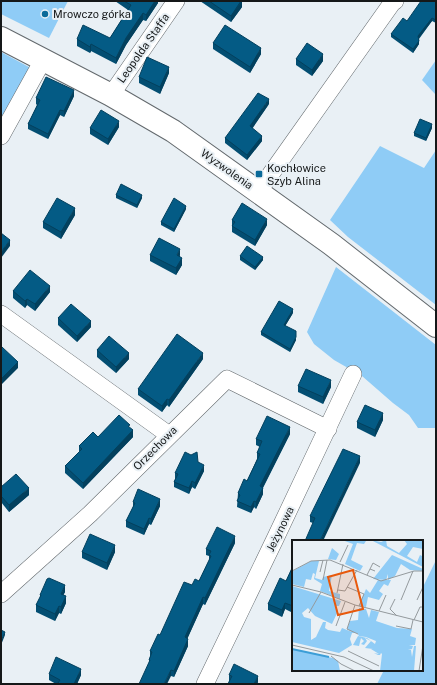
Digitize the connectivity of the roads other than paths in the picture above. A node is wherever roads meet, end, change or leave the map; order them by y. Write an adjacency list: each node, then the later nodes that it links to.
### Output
1 (176, 1): 5 (street, Leopolda Staffa)
2 (395, 1): 7 (street)
3 (1, 38): 4 (street, Wyzwolenia)
4 (43, 60): 5 (street, Wyzwolenia); 6 (street)
5 (111, 95): 7 (street, Wyzwolenia)
6 (1, 136)
7 (258, 192): 9 (street, Wyzwolenia)
8 (1, 314): 12 (street)
9 (436, 326)
10 (353, 374): 11 (street, Jeżynowa)
11 (328, 428): 12 (street, Orzechowa); 14 (street, Jeżynowa)
12 (169, 435): 13 (street, Orzechowa)
13 (1, 594)
14 (205, 684)

